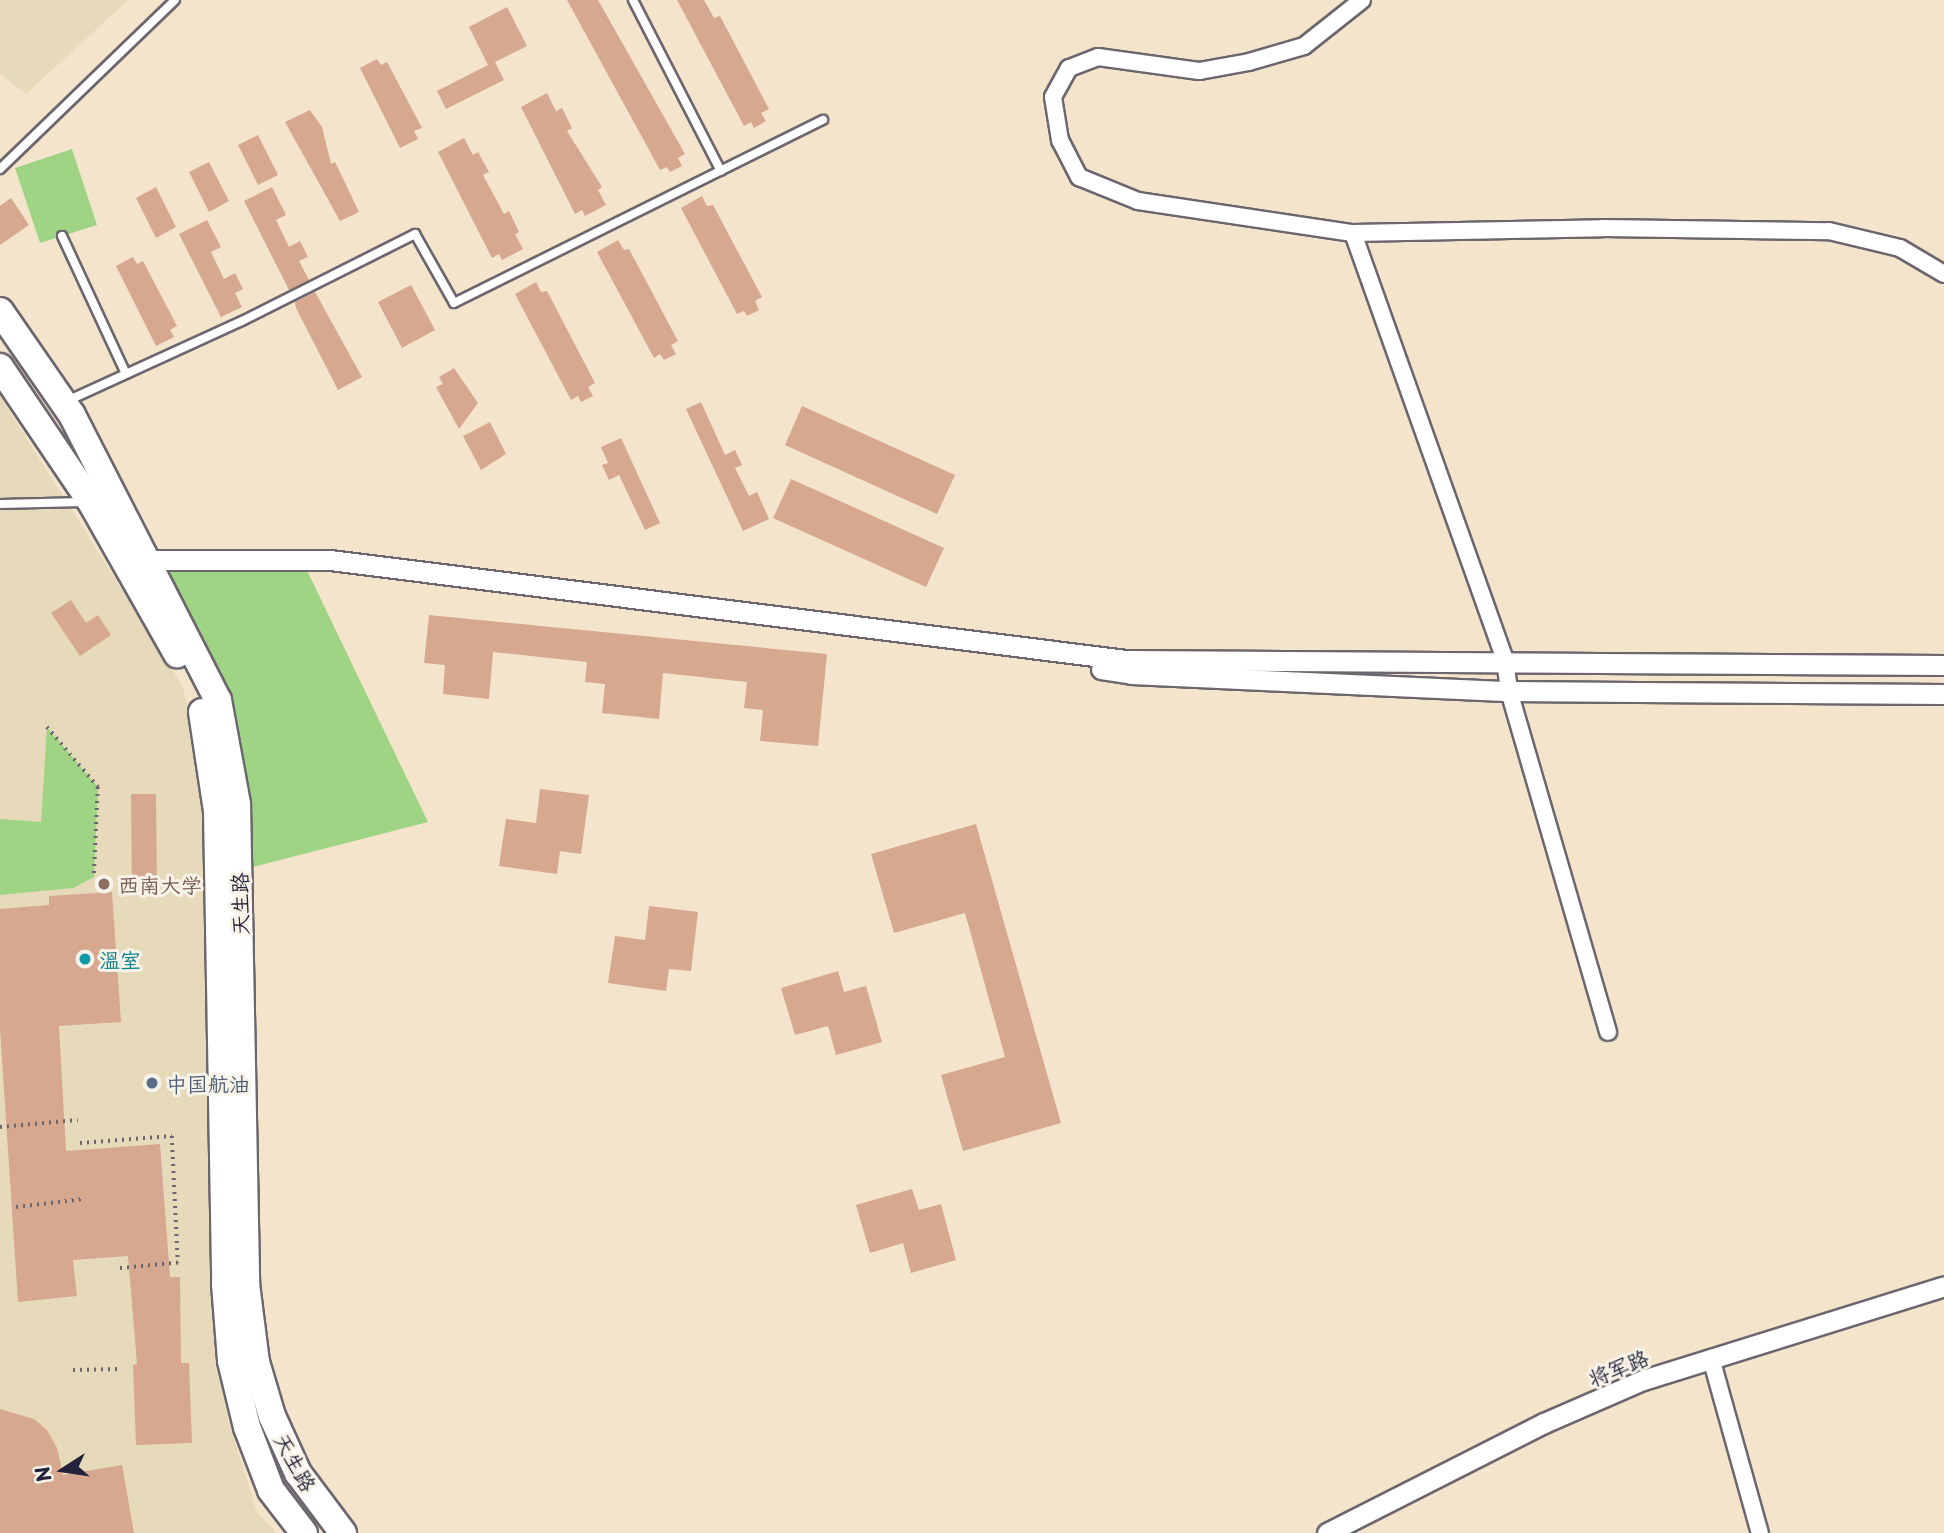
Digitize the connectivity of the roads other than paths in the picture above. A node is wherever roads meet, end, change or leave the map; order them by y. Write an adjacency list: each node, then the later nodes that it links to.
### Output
1 (175, 0): 5 (lane)
2 (634, 0): 6 (lane)
3 (1362, 0): 7 (street)
4 (822, 120): 6 (lane)
5 (0, 169)
6 (721, 170): 12 (lane)
7 (1353, 233): 9 (street); 18 (street)
8 (62, 236): 12 (lane)
9 (1944, 274)
10 (0, 310): 13 (highway, 天生路)
11 (0, 367): 14 (highway, 天生路)
12 (126, 374): 13 (lane)
13 (64, 402): 16 (highway, 天生路)
14 (91, 502): 15 (lane); 25 (highway, 天生路)
15 (0, 504)
16 (148, 560): 17 (street); 25 (highway, 天生路)
17 (911, 633): 18 (street); 20 (street)
18 (1505, 661): 19 (street); 20 (street)
19 (1944, 665)
20 (1509, 691): 21 (street); 22 (street)
21 (1944, 694)
22 (1608, 1032)
23 (1944, 1286): 24 (street, 将军路)
24 (1711, 1358): 26 (street, 将军路); 27 (street)
25 (317, 1530)
26 (1326, 1533)
27 (1760, 1533)

